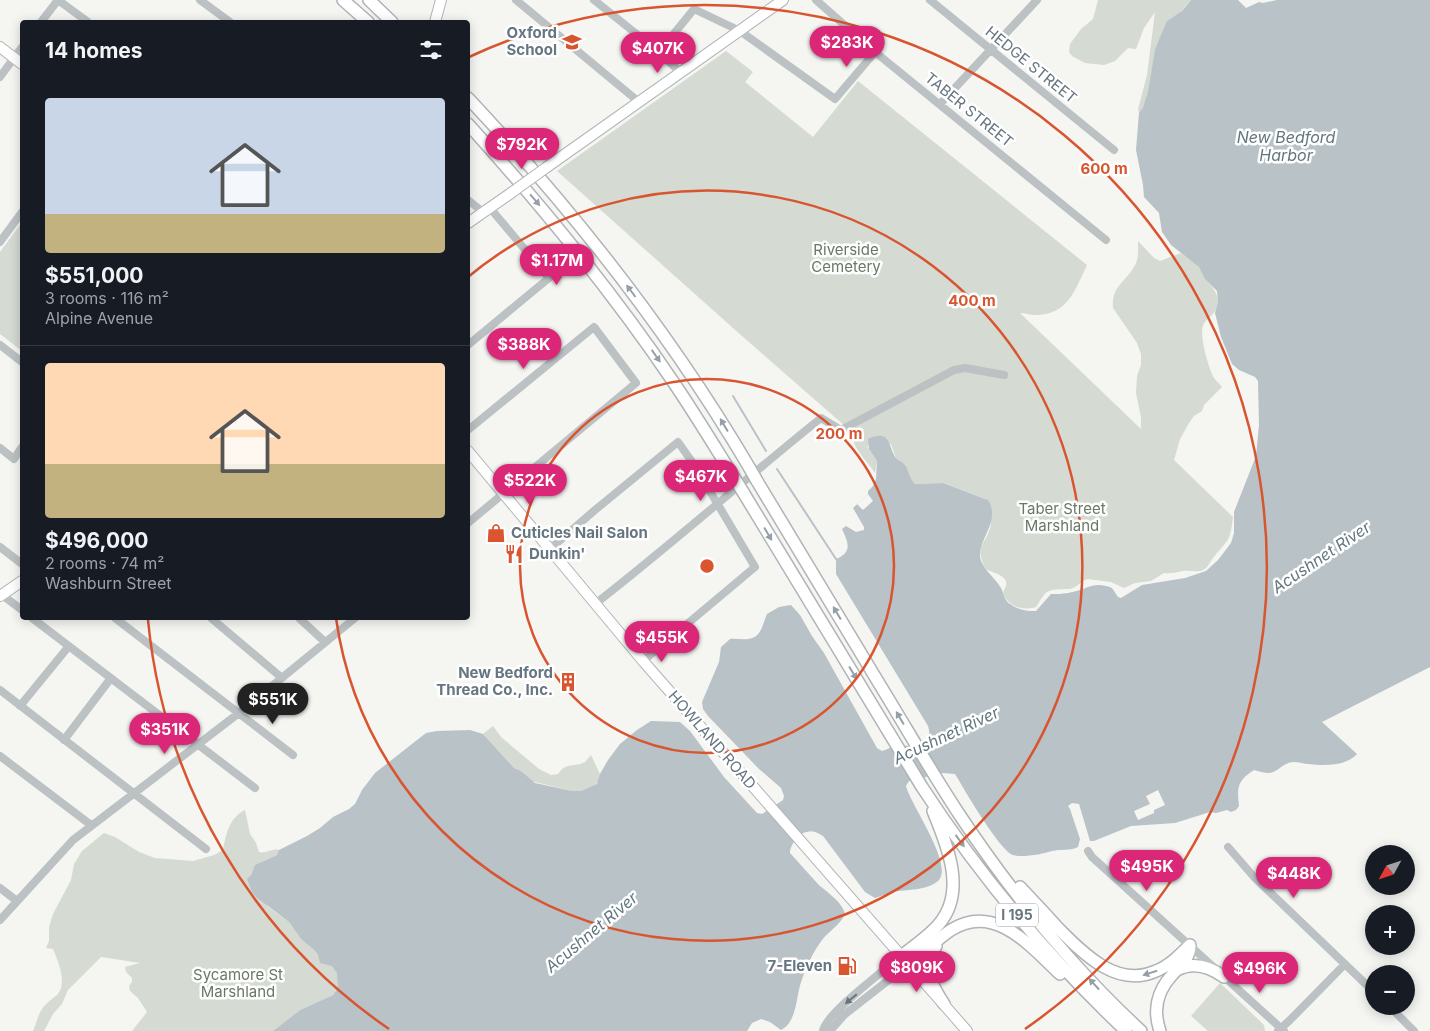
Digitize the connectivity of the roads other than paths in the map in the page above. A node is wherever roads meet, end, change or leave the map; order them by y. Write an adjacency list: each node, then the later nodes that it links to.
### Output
1 (58, 0): 12 (street); 13 (street)
2 (200, 0): 14 (street)
3 (343, 0): 15 (highway)
4 (369, 0): 16 (highway)
5 (441, 0): 17 (main road)
6 (516, 0): 27 (street)
7 (594, 0): 21 (street)
8 (783, 0): 18 (main road)
9 (816, 0): 22 (street, TABER STREET)
10 (930, 0): 20 (street, HEDGE STREET)
11 (1037, 0): 20 (street)
12 (43, 20)
13 (85, 20)
14 (227, 20)
15 (366, 20)
16 (390, 20)
17 (436, 20)
18 (740, 31): 21 (street); 22 (street); 24 (main road)
19 (0, 47): 23 (main road)
20 (991, 50): 28 (street); 30 (street, HEDGE STREET)
21 (659, 52): 24 (street)
22 (875, 52): 28 (street, TABER STREET)
23 (18, 61): 25 (street)
24 (681, 73): 27 (main road)
25 (0, 76)
26 (470, 100): 76 (highway, I 195, one-way to 26, bridge)
27 (639, 102): 32 (main road, bridge)
28 (940, 104): 35 (street, TABER STREET)
29 (470, 126): 72 (highway, I 195, one-way to 72, bridge)
30 (1114, 150)
31 (470, 201): 32 (street)
32 (486, 210): 34 (main road); 37 (street)
33 (20, 215): 36 (street)
34 (470, 222)
35 (1106, 240)
36 (0, 242)
37 (470, 343)
38 (0, 345): 39 (street)
39 (20, 360)
40 (1004, 374): 46 (street)
41 (470, 428): 45 (street)
42 (0, 448): 43 (street)
43 (20, 450)
44 (470, 453): 45 (main road, HOWLAND ROAD)
45 (503, 493): 47 (street); 49 (main road, HOWLAND ROAD)
46 (716, 504): 49 (street); 53 (street); 62 (street)
47 (470, 521)
48 (0, 547): 50 (street)
49 (550, 549): 53 (main road, HOWLAND ROAD)
50 (20, 562)
51 (20, 581): 52 (main road)
52 (1, 595): 54 (street)
53 (595, 604): 62 (main road, HOWLAND ROAD)
54 (20, 609)
55 (35, 620): 61 (street)
56 (119, 620): 67 (street)
57 (212, 620): 64 (street)
58 (300, 620): 60 (street)
59 (352, 620): 60 (street)
60 (325, 642): 64 (street)
61 (69, 646): 63 (street); 66 (street)
62 (643, 661): 85 (main road, HOWLAND ROAD)
63 (111, 678): 68 (street); 69 (street)
64 (282, 678): 67 (street)
65 (0, 690): 66 (street)
66 (20, 706): 68 (street)
67 (239, 713): 69 (street); 70 (street)
68 (64, 740): 74 (street)
69 (198, 744): 73 (street); 74 (street)
70 (293, 755)
71 (0, 756): 75 (street)
72 (922, 786): 85 (highway); 96 (highway, I 195, one-way to 96)
73 (255, 788)
74 (134, 793): 75 (street); 78 (street)
75 (91, 825): 81 (street)
76 (968, 827): 84 (highway, one-way to 76); 97 (highway, I 195, one-way to 76)
77 (1228, 847): 86 (street)
78 (206, 849)
79 (1088, 851): 84 (street)
80 (0, 888): 81 (street)
81 (16, 901): 82 (street)
82 (0, 920)
83 (945, 935): 85 (highway); 90 (highway); 96 (highway)
84 (1190, 946): 87 (highway); 88 (street)
85 (905, 960): 90 (main road, HOWLAND ROAD); 93 (street, one-way to 93); 94 (street)
86 (1345, 964): 89 (street); 92 (street)
87 (1172, 974): 88 (highway); 98 (highway)
88 (1224, 977): 92 (street)
89 (1365, 983)
90 (944, 1004): 95 (main road, HOWLAND ROAD)
91 (1398, 1015): 99 (street)
92 (1281, 1030)
93 (823, 1031)
94 (830, 1031)
95 (967, 1031)
96 (1126, 1031)
97 (1142, 1031)
98 (1160, 1031)
99 (1414, 1031)

